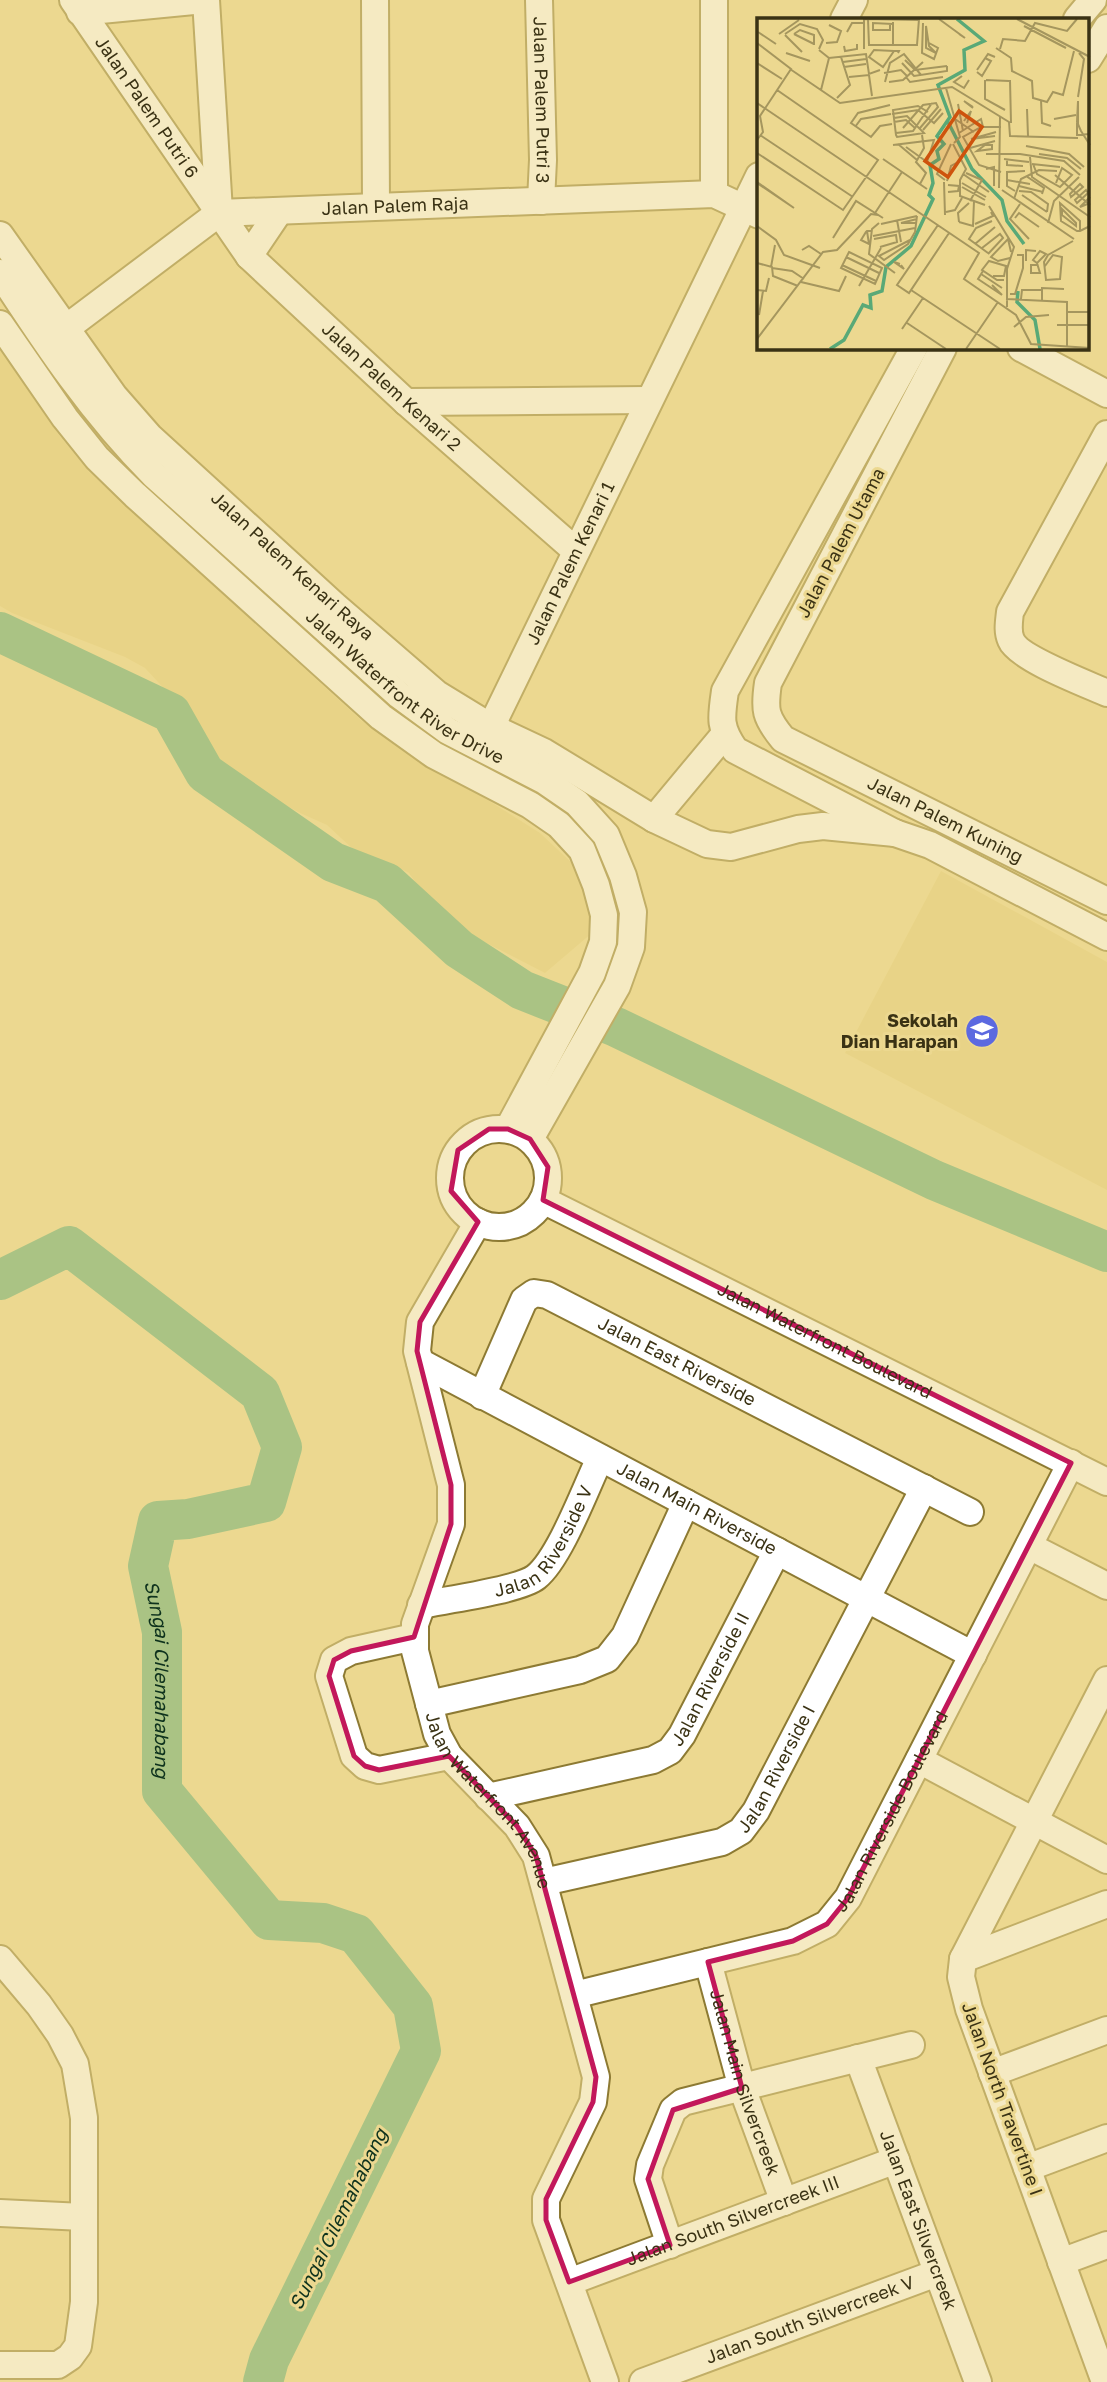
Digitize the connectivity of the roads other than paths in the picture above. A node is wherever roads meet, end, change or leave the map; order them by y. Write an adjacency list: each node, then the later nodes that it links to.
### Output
1 (205, 0): 6 (street); 15 (street)
2 (374, 0): 13 (street)
3 (539, 0): 12 (street, Jalan Palem Putri 3)
4 (714, 0): 11 (street)
5 (854, 0): 7 (street)
6 (76, 6): 15 (street, Jalan Palem Putri 6)
7 (845, 18)
8 (1107, 28): 9 (street)
9 (1090, 56)
10 (757, 184): 14 (street, Jalan Palem Kenari 1)
11 (714, 194): 12 (street, Jalan Palem Raja); 14 (street, Jalan Palem Raja)
12 (541, 201): 13 (street, Jalan Palem Raja)
13 (376, 206): 16 (street, Jalan Palem Raja)
14 (750, 211): 26 (street, Jalan Palem Kenari 1)
15 (219, 213): 16 (street, Jalan Palem Raja); 18 (street, Jalan Palem Kenari 2); 21 (street)
16 (278, 213): 18 (street)
17 (0, 235): 21 (street, Jalan Palem Kenari Raya)
18 (248, 256): 27 (street, Jalan Palem Kenari 2)
19 (0, 274): 38 (street, Jalan Waterfront River Drive)
20 (0, 324): 38 (street, Jalan Waterfront River Drive)
21 (65, 329): 31 (street, Jalan Palem Kenari Raya)
22 (913, 350): 32 (street, Jalan Palem Utama)
23 (942, 350): 33 (street, Jalan Palem Utama)
24 (1025, 350): 25 (street)
25 (1107, 394)
26 (648, 400): 27 (street); 29 (street, Jalan Palem Kenari 1)
27 (406, 401): 29 (street, Jalan Palem Kenari 2)
28 (1107, 434): 30 (street)
29 (576, 551): 31 (street, Jalan Palem Kenari 1)
30 (1107, 693)
31 (491, 727): 34 (street, Jalan Palem Kenari Raya)
32 (722, 727): 34 (street); 35 (street, Jalan Palem Kuning)
33 (783, 739): 36 (street, Jalan Palem Kuning)
34 (654, 820): 35 (street, Jalan Palem Kuning)
35 (895, 834): 37 (street, Jalan Palem Kuning)
36 (1107, 901)
37 (1107, 937)
38 (519, 1134): 39 (street); 40 (street)
39 (543, 1200): 40 (street); 44 (street, Jalan Waterfront Boulevard)
40 (478, 1222): 41 (street, Jalan Waterfront Avenue)
41 (420, 1362): 42 (street, Jalan Main Riverside); 53 (street, Jalan Waterfront Avenue)
42 (482, 1396): 43 (street, Jalan Main Riverside); 46 (street, Jalan East Riverside)
43 (600, 1458): 47 (street, Jalan Main Riverside); 53 (street, Jalan Riverside V)
44 (1071, 1463): 45 (street, Jalan Waterfront Boulevard); 49 (street, Jalan Riverside Boulevard)
45 (1107, 1482)
46 (924, 1489): 48 (street, Jalan East Riverside); 52 (street)
47 (686, 1503): 50 (street, Jalan Main Riverside); 57 (street)
48 (970, 1512)
49 (1029, 1546): 51 (street); 55 (street, Jalan Riverside Boulevard)
50 (777, 1551): 52 (street, Jalan Main Riverside); 61 (street, Jalan Riverside II)
51 (1107, 1587)
52 (866, 1598): 55 (street, Jalan Main Riverside); 64 (street, Jalan Riverside I)
53 (421, 1605): 54 (street, Jalan Waterfront Avenue)
54 (414, 1637): 57 (street, Jalan Waterfront Avenue); 59 (street)
55 (973, 1655): 60 (street, Jalan Riverside Boulevard)
56 (1107, 1680): 58 (street, Jalan North Travertine I)
57 (429, 1704): 59 (street, Jalan Waterfront Avenue)
58 (1098, 1718): 62 (street, Jalan North Travertine I)
59 (449, 1756): 61 (street, Jalan Waterfront Avenue)
60 (919, 1760): 62 (street); 68 (street, Jalan Riverside Boulevard)
61 (488, 1797): 64 (street, Jalan Waterfront Avenue)
62 (1034, 1821): 63 (street); 67 (street, Jalan North Travertine I)
63 (1107, 1860)
64 (544, 1882): 69 (street, Jalan Waterfront Avenue)
65 (1107, 1904): 67 (street)
66 (0, 1959): 80 (street)
67 (963, 1959): 73 (street, Jalan North Travertine I)
68 (708, 1962): 69 (street, Jalan Riverside Boulevard); 74 (street, Jalan Main Silvercreek)
69 (574, 1995): 85 (street, Jalan Waterfront Avenue)
70 (1107, 2030): 73 (street)
71 (911, 2045): 72 (street)
72 (858, 2058): 74 (street); 76 (street, Jalan East Silvercreek)
73 (992, 2073): 77 (street, Jalan North Travertine I)
74 (741, 2088): 78 (street, Jalan Main Silvercreek); 81 (street)
75 (1107, 2138): 77 (street)
76 (896, 2160): 78 (street, Jalan South Silvercreek III); 84 (street, Jalan East Silvercreek)
77 (1027, 2168): 83 (street, Jalan North Travertine I)
78 (784, 2202): 81 (street, Jalan South Silvercreek III)
79 (0, 2213): 80 (street)
80 (83, 2217): 87 (street)
81 (670, 2245): 85 (street, Jalan South Silvercreek III)
82 (1107, 2245): 83 (street)
83 (1061, 2262): 86 (street, Jalan North Travertine I)
84 (937, 2273): 89 (street, Jalan South Silvercreek V); 90 (street, Jalan East Silvercreek)
85 (569, 2282): 88 (street, Jalan Waterfront Avenue)
86 (1101, 2353): 91 (street, Jalan North Travertine I)
87 (0, 2365)
88 (605, 2382)
89 (643, 2382)
90 (978, 2382)
91 (1105, 2382)

